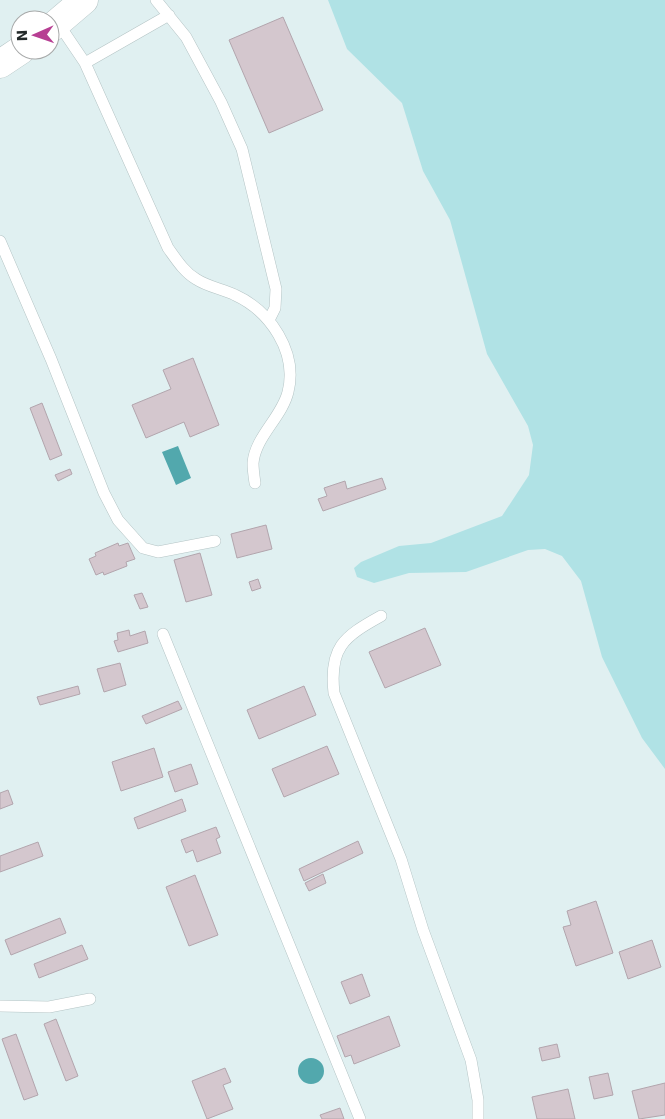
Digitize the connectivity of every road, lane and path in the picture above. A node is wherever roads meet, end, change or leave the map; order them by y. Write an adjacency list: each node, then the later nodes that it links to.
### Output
1 (84, 0): 4 (street)
2 (156, 0): 3 (lane)
3 (169, 16): 6 (lane); 8 (lane)
4 (60, 21)
5 (60, 33): 6 (lane)
6 (85, 63): 8 (lane)
7 (0, 241): 10 (lane)
8 (269, 320): 9 (lane)
9 (255, 483)
10 (215, 541)
11 (381, 616): 16 (lane)
12 (163, 634): 15 (lane)
13 (90, 999): 14 (lane)
14 (0, 1006)
15 (360, 1119)
16 (478, 1119)

